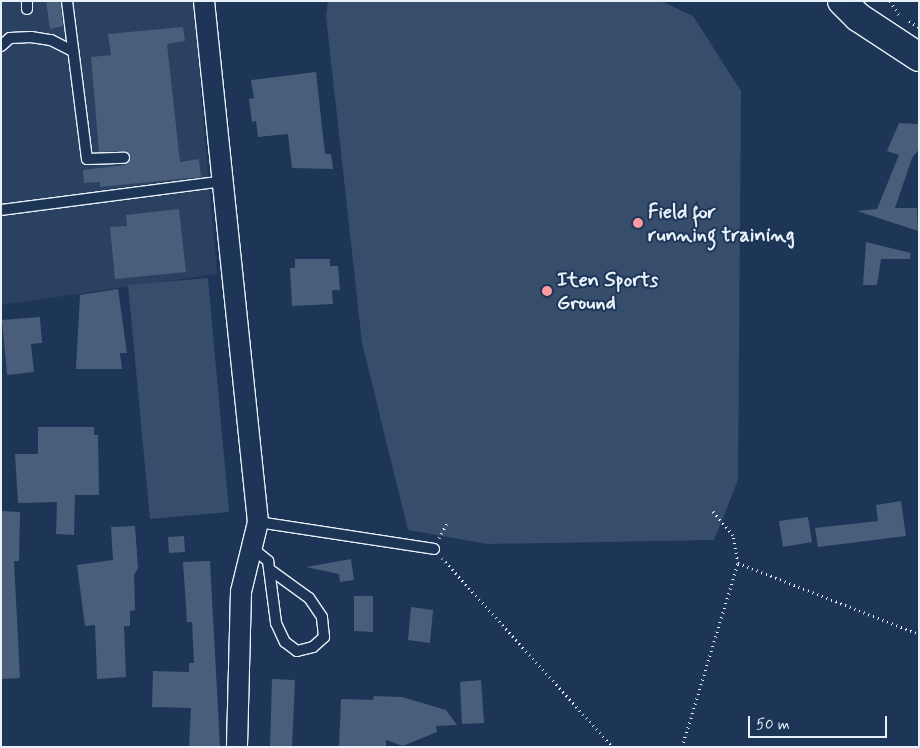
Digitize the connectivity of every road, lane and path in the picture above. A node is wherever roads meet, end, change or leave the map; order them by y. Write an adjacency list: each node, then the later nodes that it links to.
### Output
1 (67, 1): 7 (lane)
2 (204, 1): 10 (street)
3 (842, 1): 8 (main road)
4 (890, 1): 5 (path)
5 (919, 27)
6 (1, 46): 7 (lane)
7 (73, 50): 9 (lane)
8 (919, 57)
9 (124, 158)
10 (224, 180): 11 (lane); 13 (street)
11 (1, 210)
12 (713, 511): 16 (path)
13 (258, 522): 14 (street); 15 (lane)
14 (252, 548): 17 (lane); 19 (street)
15 (434, 549): 20 (path)
16 (738, 563): 18 (path); 21 (path)
17 (269, 569): 17 (lane)
18 (919, 634)
19 (237, 747)
20 (613, 747)
21 (682, 747)

